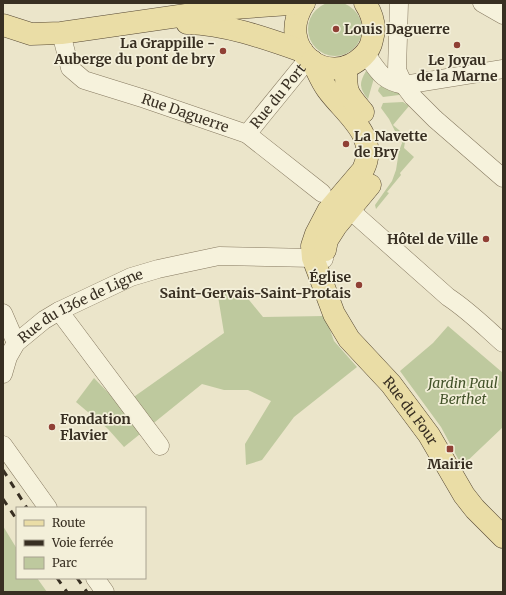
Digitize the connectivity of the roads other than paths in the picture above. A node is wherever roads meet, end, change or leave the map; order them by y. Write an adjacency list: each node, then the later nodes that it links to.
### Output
1 (304, 3): 4 (main road); 12 (main road)
2 (399, 3): 15 (street)
3 (482, 3): 6 (street)
4 (232, 5): 7 (main road); 10 (main road)
5 (370, 6): 11 (main road)
6 (503, 15)
7 (131, 23): 9 (main road); 10 (main road)
8 (3, 25): 9 (main road)
9 (60, 33): 16 (street, Rue Daguerre)
10 (259, 36): 12 (main road)
11 (365, 53): 13 (main road); 15 (street)
12 (307, 57): 13 (main road); 16 (street, Rue du Port); 19 (main road)
13 (346, 67): 19 (main road)
14 (503, 69): 15 (street)
15 (404, 84): 17 (street)
16 (247, 134): 18 (street, Rue Daguerre)
17 (503, 178)
18 (322, 193)
19 (348, 201): 20 (main road); 24 (street)
20 (318, 258): 21 (street, Rue du 136e de Ligne); 29 (main road, Rue du Four)
21 (59, 311): 23 (street, Rue du 136e de Ligne); 27 (street)
22 (3, 312): 23 (street)
23 (16, 343): 25 (street, Rue du 136e de Ligne)
24 (503, 343)
25 (3, 374)
26 (3, 445): 28 (street)
27 (160, 446)
28 (47, 507)
29 (503, 537)
30 (97, 579): 31 (street)
31 (105, 592)

